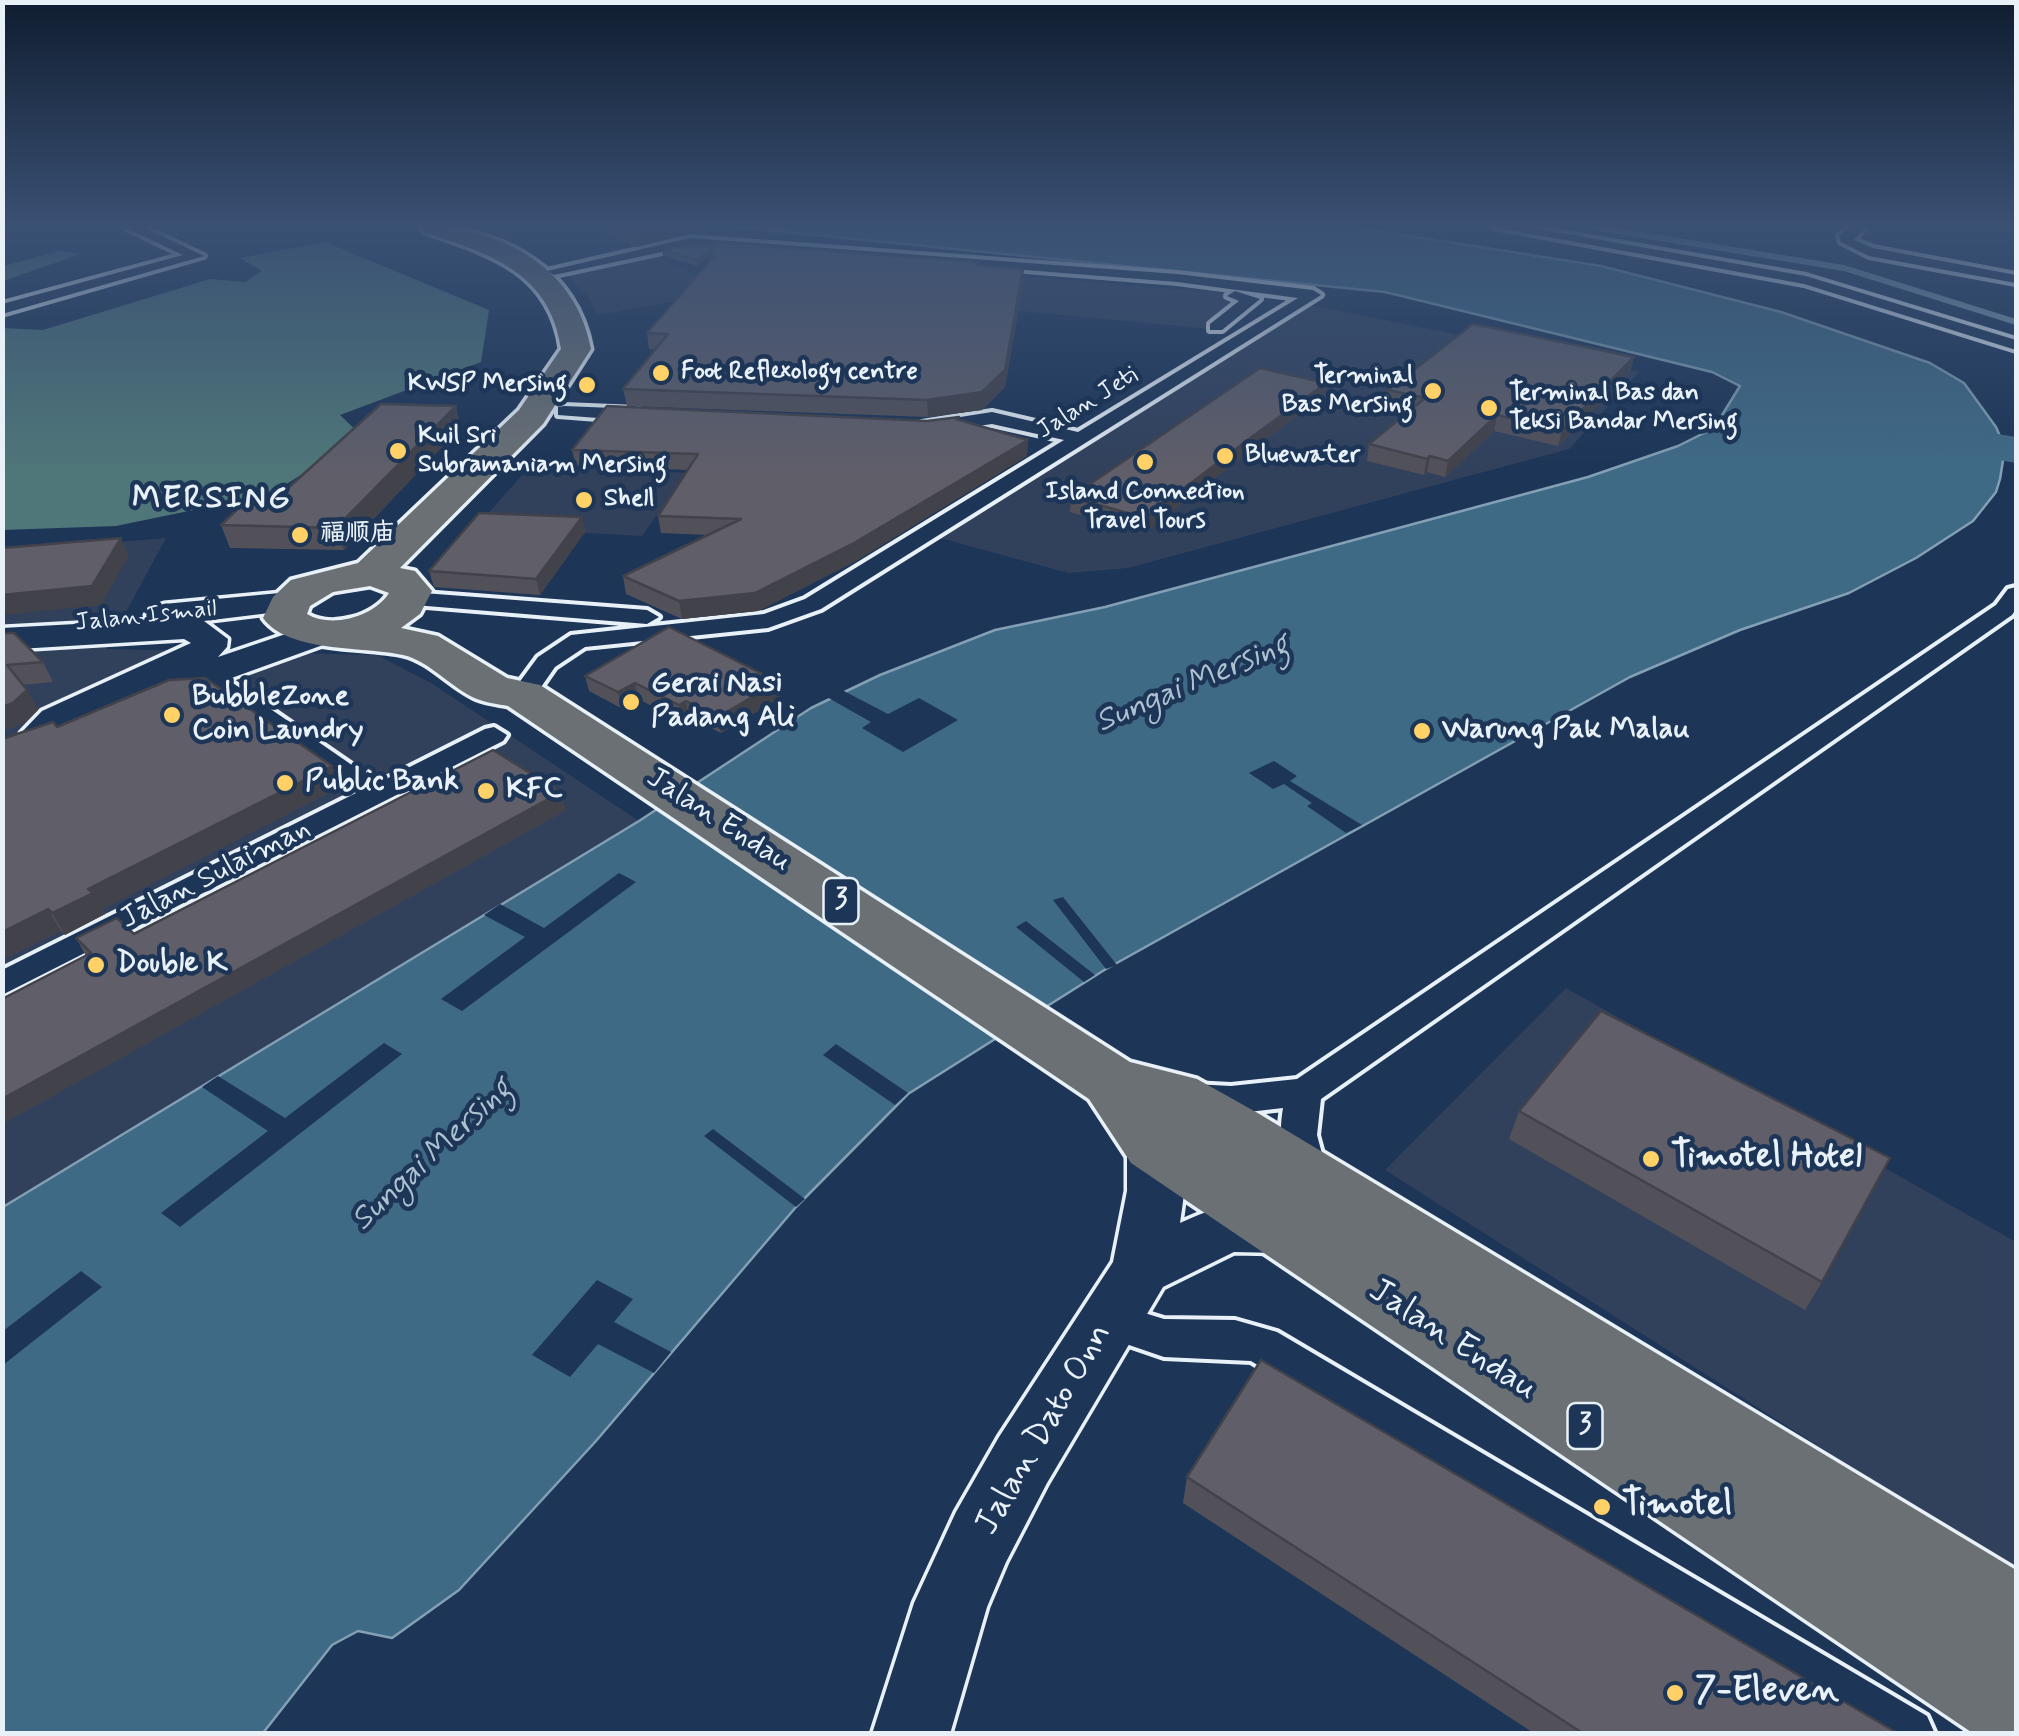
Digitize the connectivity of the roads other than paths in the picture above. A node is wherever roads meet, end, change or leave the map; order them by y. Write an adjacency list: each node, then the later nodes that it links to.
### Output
1 (564, 308): 12 (highway)
2 (586, 308): 8 (highway)
3 (1241, 308): 6 (street)
4 (1293, 308): 11 (street, Jalan Jeti)
5 (1895, 308): 7 (street)
6 (1216, 328)
7 (2016, 346)
8 (564, 412): 9 (street); 12 (highway)
9 (660, 416)
10 (910, 426): 11 (street)
11 (1083, 439): 15 (street, Jalan Jeti)
12 (398, 591): 14 (highway); 15 (street); 16 (highway); 19 (highway, Jalan Endau / 3)
13 (2016, 594): 25 (street)
14 (290, 602): 16 (highway, 3); 17 (street, Jalan Ismail)
15 (742, 625): 19 (street)
16 (332, 633): 18 (street); 19 (highway, Jalan Endau / 3)
17 (2, 636): 20 (street)
18 (205, 675): 20 (street); 23 (street)
19 (545, 710): 26 (highway, Jalan Endau / 3)
20 (41, 733): 22 (street)
21 (494, 734): 23 (street, Jalan Sulaiman)
22 (2, 749)
23 (376, 794): 24 (street, Jalan Sulaiman)
24 (2, 984)
25 (1304, 1092): 26 (street); 27 (street)
26 (1147, 1108): 27 (highway, Jalan Endau / 3); 28 (street)
27 (1295, 1204): 28 (street); 29 (highway, Jalan Endau / 3); 30 (highway, Jalan Endau / 3)
28 (1126, 1294): 31 (street, Jalan Dato Onn); 32 (street)
29 (2016, 1622)
30 (2016, 1706)
31 (911, 1734)
32 (1909, 1734)

